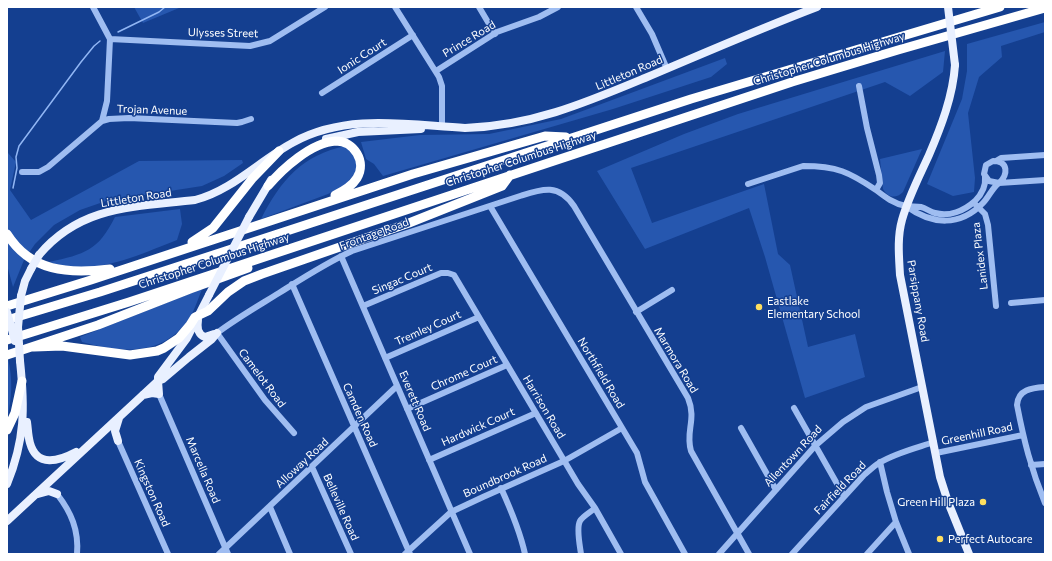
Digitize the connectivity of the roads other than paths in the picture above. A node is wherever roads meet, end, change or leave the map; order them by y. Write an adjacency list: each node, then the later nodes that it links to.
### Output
1 (93, 7): 13 (street)
2 (325, 7): 13 (street, Ulysses Street)
3 (395, 7): 12 (street)
4 (479, 7): 11 (street)
5 (558, 7): 11 (street, Prince Road)
6 (636, 7): 14 (street)
7 (816, 7): 14 (main road, Littleton Road)
8 (948, 7): 36 (main road, Parsippany Road, bridge)
9 (1000, 7): 21 (highway, Christopher Columbus Highway)
10 (1045, 8): 26 (highway, Christopher Columbus Highway)
11 (495, 34): 15 (street, Prince Road)
12 (413, 35): 15 (street); 17 (street, Ionic Court)
13 (110, 39): 19 (street)
14 (667, 69): 20 (main road, Littleton Road)
15 (436, 71): 20 (street)
16 (859, 86): 33 (street)
17 (322, 93)
18 (251, 119): 19 (street, Trojan Avenue)
19 (102, 120): 25 (street, Trojan Avenue)
20 (442, 126): 22 (main road, Littleton Road); 31 (main road, Littleton Road)
21 (573, 137): 38 (highway); 56 (highway, Christopher Columbus Highway)
22 (279, 151): 41 (highway); 62 (main road, Littleton Road, bridge)
23 (1045, 155): 24 (street)
24 (996, 161): 27 (street, Lanidex Plaza); 29 (street, Lanidex Plaza)
25 (22, 172)
26 (510, 175): 40 (highway, Christopher Columbus Highway); 55 (highway)
27 (985, 177): 29 (street); 34 (street, Lanidex Plaza)
28 (1045, 180): 29 (street)
29 (998, 183): 37 (street, Lanidex Plaza)
30 (748, 184): 33 (street)
31 (268, 186): 38 (highway); 55 (main road, Littleton Road, bridge)
32 (553, 189): 35 (street, Frontage Road); 53 (street, Marmora Road)
33 (876, 190): 36 (street)
34 (973, 202): 36 (street, Lanidex Plaza); 37 (street, Lanidex Plaza)
35 (490, 206): 42 (street, Frontage Road); 77 (street, Northfield Road)
36 (906, 206): 37 (street, Lanidex Plaza); 67 (main road, Parsippany Road)
37 (978, 207): 51 (street, Lanidex Plaza)
38 (259, 224): 41 (highway)
39 (7, 234): 43 (highway)
40 (300, 245): 58 (highway, Christopher Columbus Highway); 59 (highway)
41 (179, 250): 43 (highway)
42 (341, 256): 45 (street, Frontage Road); 50 (street, Everett Road)
43 (129, 267): 49 (highway)
44 (448, 273): 50 (street, Singac Court); 54 (street, Harrison Road)
45 (292, 284): 57 (street, Frontage Road); 76 (street, Camden Road)
46 (672, 290): 53 (street)
47 (1045, 300): 48 (street)
48 (1011, 303)
49 (7, 306)
50 (363, 306): 61 (street, Everett Road)
51 (996, 306)
52 (7, 312): 62 (main road, bridge)
53 (636, 312): 107 (street, Marmora Road)
54 (478, 316): 61 (street, Tremley Court); 63 (street, Harrison Road)
55 (199, 317): 57 (main road); 59 (highway); 65 (main road, Littleton Road)
56 (7, 320)
57 (217, 333): 65 (main road); 80 (street, Camelot Road)
58 (7, 340)
59 (34, 347): 60 (highway)
60 (7, 355)
61 (386, 358): 66 (street, Everett Road)
62 (20, 361): 64 (main road, Littleton Road)
63 (507, 365): 73 (street, Chrome Court); 74 (street, Harrison Road)
64 (22, 381): 70 (main road, Littleton Road); 79 (highway)
65 (158, 381): 69 (main road); 71 (main road, Littleton Road)
66 (397, 386): 73 (street, Everett Road); 76 (street, Alloway Road)
67 (922, 387): 84 (main road, Parsippany Road); 85 (street, Allentown Road)
68 (1045, 387): 81 (street)
69 (159, 394): 71 (main road); 108 (street, Marcella Road)
70 (23, 395): 86 (main road); 95 (main road, Littleton Road)
71 (143, 395): 75 (main road, Littleton Road)
72 (794, 408): 85 (street)
73 (407, 409): 88 (street, Everett Road)
74 (536, 413): 88 (street, Hardwick Court); 89 (street, Harrison Road)
75 (119, 417): 82 (main road, Littleton Road); 83 (main road)
76 (355, 427): 93 (street, Alloway Road); 109 (street, Camden Road)
77 (622, 428): 89 (street, Boundbrook Road); 119 (street, Northfield Road)
78 (741, 428): 97 (street)
79 (7, 430)
80 (294, 433)
81 (1023, 435): 87 (street, Greenhill Road); 92 (street)
82 (97, 437): 83 (main road); 86 (main road, Littleton Road)
83 (118, 441): 111 (street, Kingston Road)
84 (934, 442): 87 (main road, Parsippany Road); 90 (street, Fairfield Road)
85 (815, 446): 97 (street, Allentown Road); 100 (street)
86 (85, 448): 94 (main road, Littleton Road)
87 (936, 453): 125 (main road, Parsippany Road)
88 (430, 460): 104 (street, Everett Road)
89 (564, 461): 96 (street, Boundbrook Road); 103 (street, Harrison Road)
90 (880, 462): 100 (street, Fairfield Road); 106 (street)
91 (1045, 464): 92 (street)
92 (1030, 465): 101 (street)
93 (312, 467): 102 (street, Alloway Road); 114 (street, Belleville Road)
94 (60, 472): 98 (main road); 99 (main road, Littleton Road)
95 (7, 484)
96 (501, 488): 104 (street, Boundbrook Road); 116 (street)
97 (776, 490): 107 (street, Allentown Road)
98 (57, 494): 99 (main road); 110 (street)
99 (34, 496): 105 (main road, Littleton Road)
100 (844, 496): 122 (street, Fairfield Road)
101 (1045, 503)
102 (270, 507): 108 (street, Alloway Road); 113 (street)
103 (595, 508): 117 (street); 118 (street, Harrison Road)
104 (451, 512): 109 (street, Boundbrook Road); 115 (street, Everett Road)
105 (7, 521)
106 (896, 522): 123 (street); 124 (street)
107 (737, 533): 120 (street, Allentown Road); 121 (street, Marmora Road)
108 (227, 551): 112 (street, Alloway Road)
109 (408, 553)
110 (77, 554)
111 (168, 554)
112 (219, 554)
113 (290, 554)
114 (351, 554)
115 (470, 554)
116 (525, 554)
117 (581, 554)
118 (621, 554)
119 (685, 554)
120 (719, 554)
121 (749, 554)
122 (792, 554)
123 (867, 554)
124 (909, 554)
125 (969, 554)

